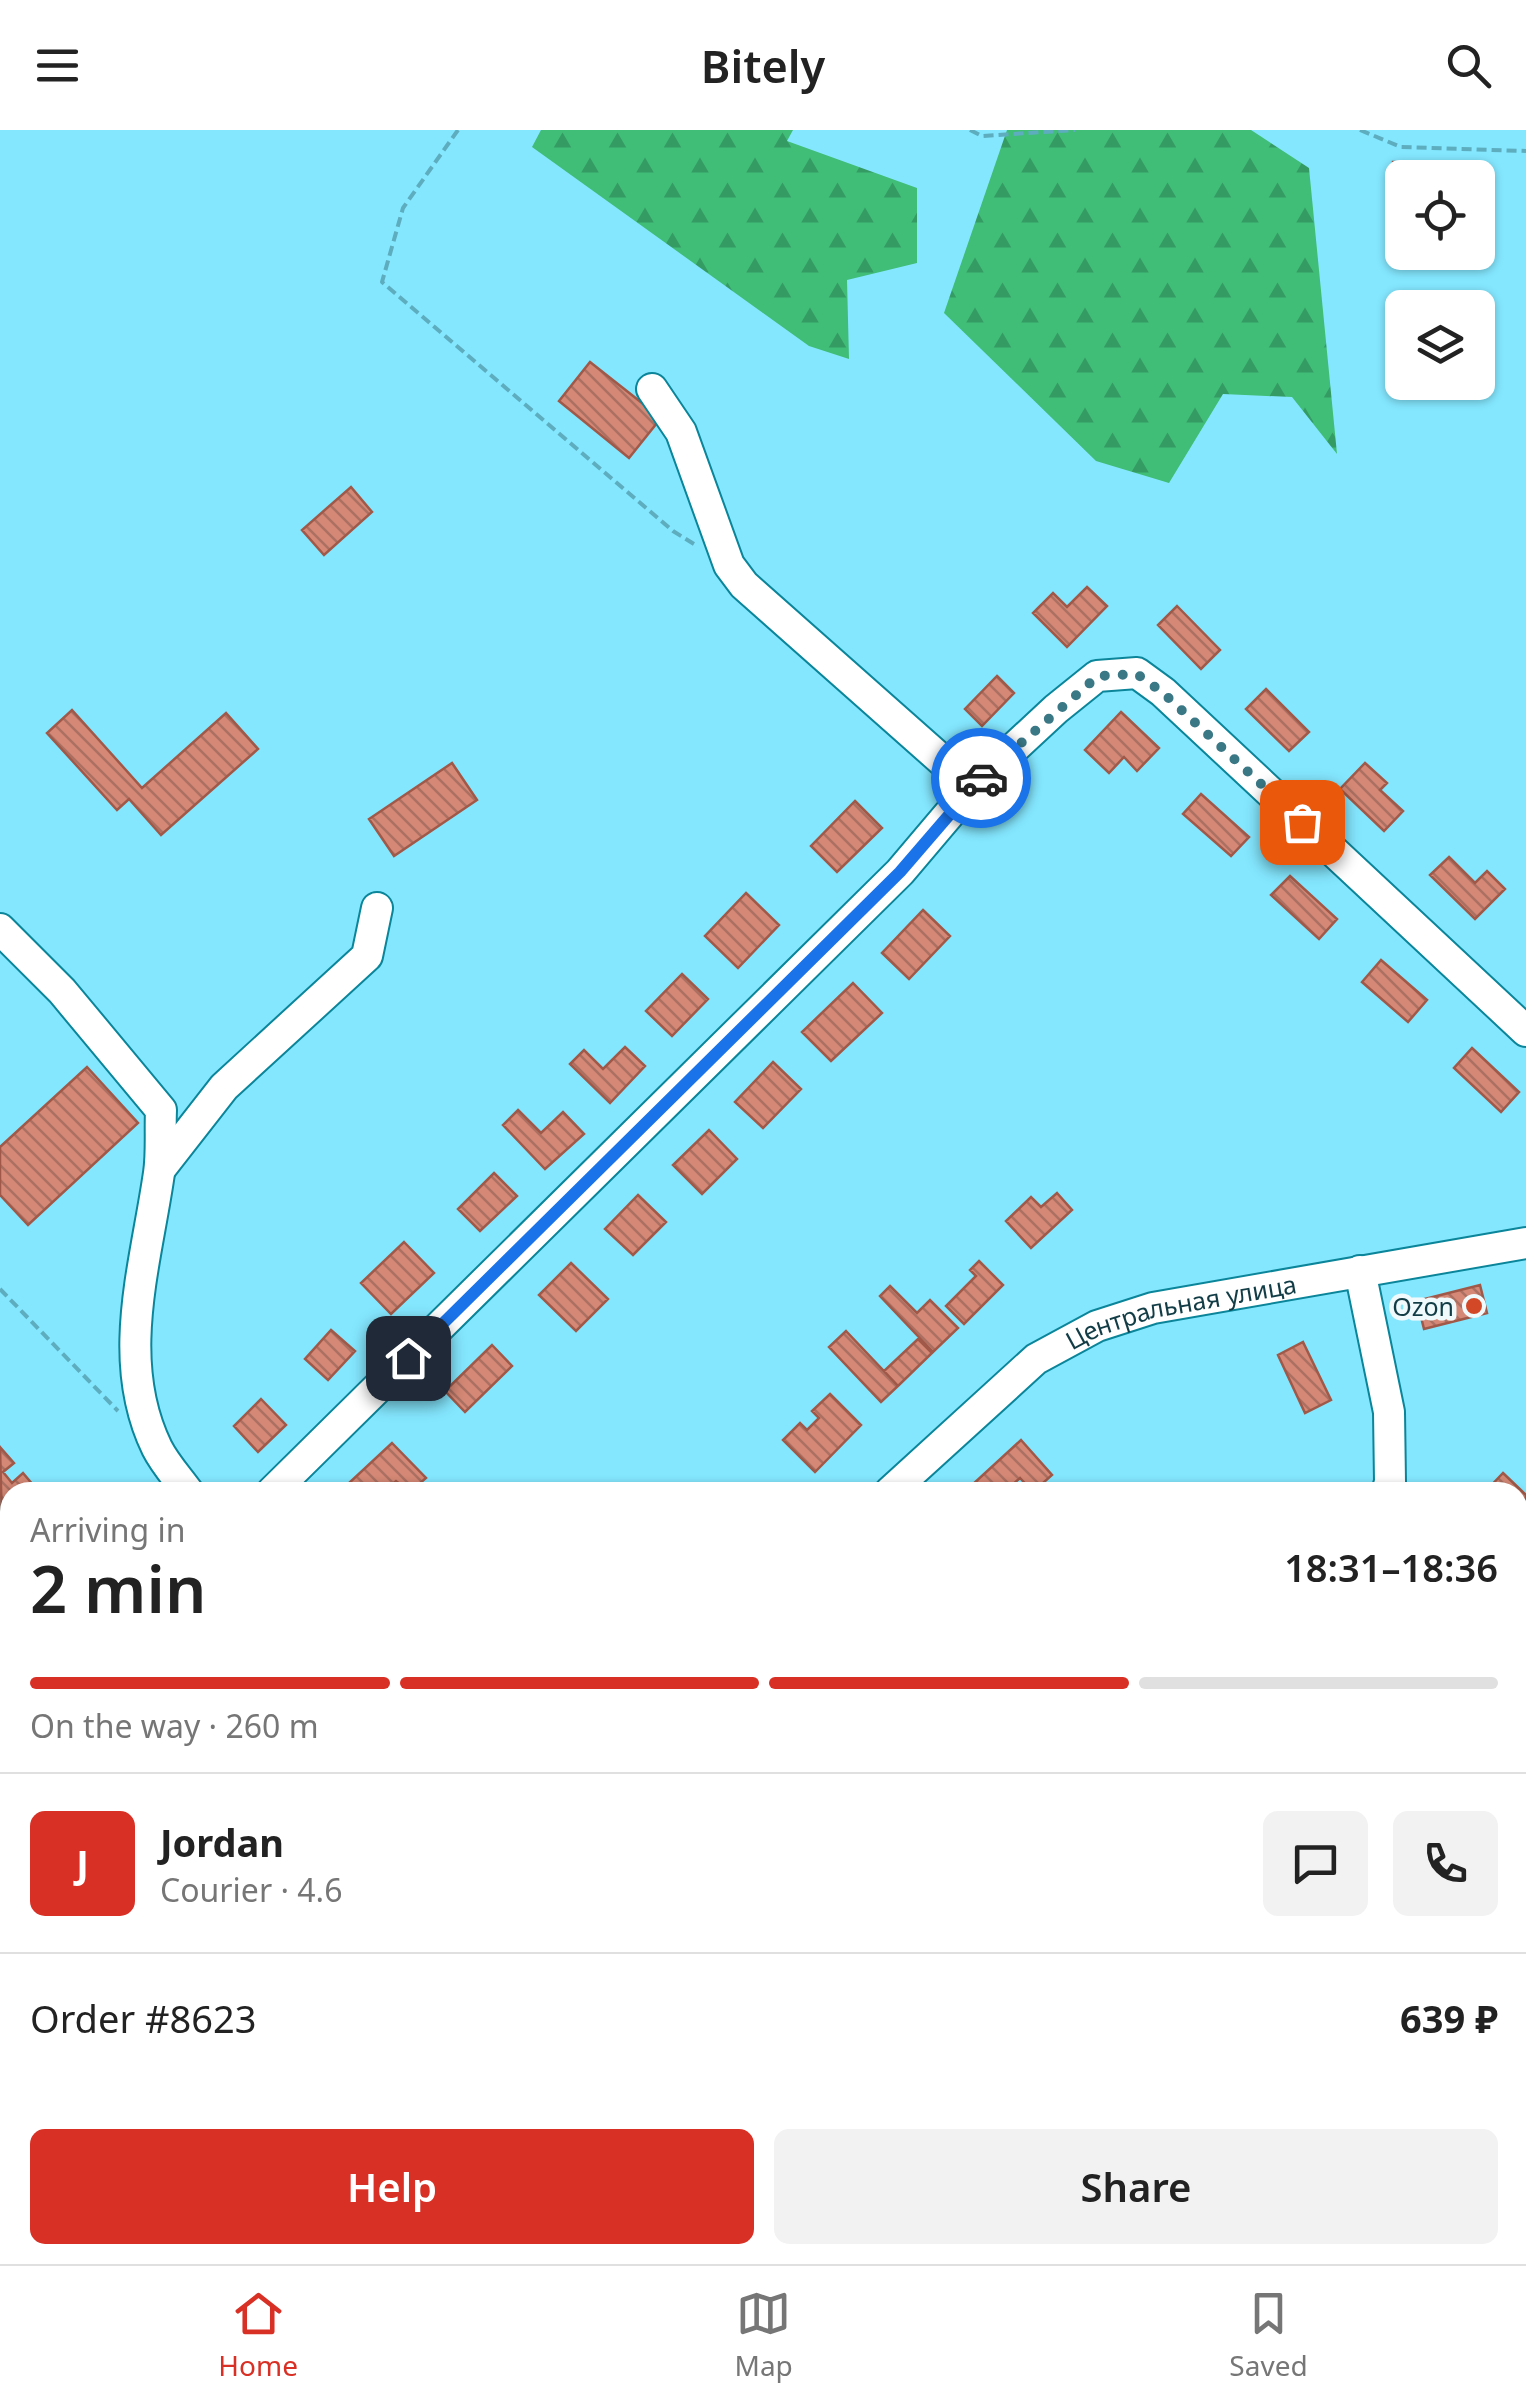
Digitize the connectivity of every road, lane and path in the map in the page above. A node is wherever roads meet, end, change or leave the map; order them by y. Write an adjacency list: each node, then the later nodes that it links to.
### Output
1 (458, 130): 7 (path)
2 (970, 130): 3 (path)
3 (1075, 130)
4 (1360, 130): 5 (path)
5 (1526, 150)
6 (652, 389): 7 (street)
7 (729, 565): 8 (street)
8 (972, 786): 11 (street); 18 (street)
9 (377, 908): 12 (street)
10 (0, 929): 12 (street)
11 (1526, 1032)
12 (160, 1169): 17 (street)
13 (1526, 1243): 14 (street, Центральная улица)
14 (1360, 1270): 19 (street, Центральная улица); 20 (street)
15 (0, 1289): 16 (path)
16 (118, 1410)
17 (181, 1482)
18 (282, 1482)
19 (901, 1482)
20 (1390, 1482)

